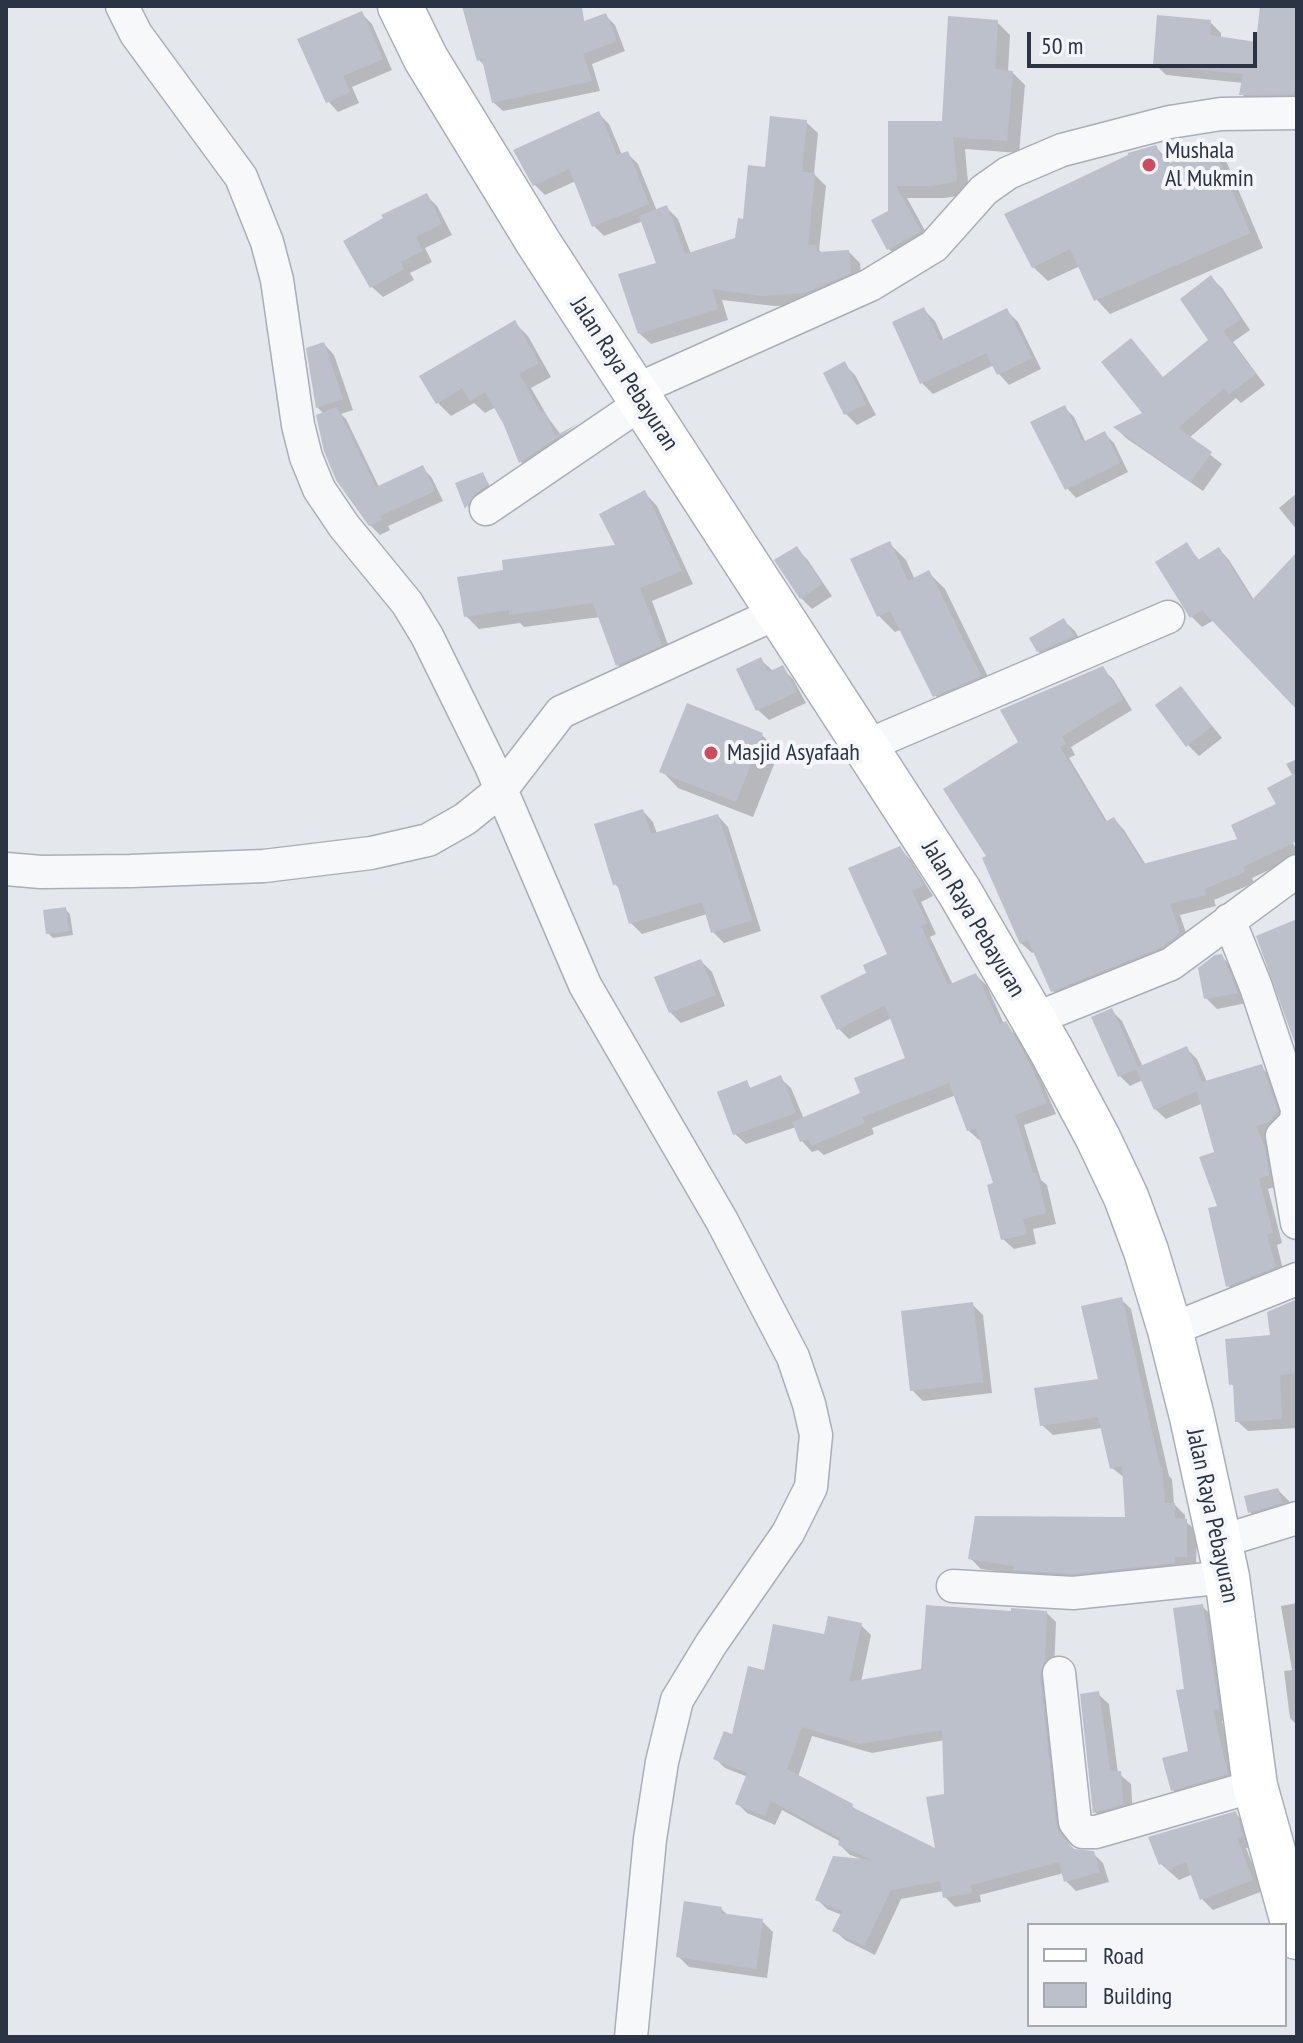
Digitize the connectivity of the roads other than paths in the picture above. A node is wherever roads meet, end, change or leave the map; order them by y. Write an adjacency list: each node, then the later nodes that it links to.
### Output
1 (122, 6): 9 (street)
2 (400, 6): 4 (main road, Jalan Raya Pebayuran)
3 (1297, 113): 4 (street)
4 (639, 396): 5 (street); 6 (main road, Jalan Raya Pebayuran)
5 (486, 509)
6 (779, 612): 8 (main road, Jalan Raya Pebayuran); 9 (street)
7 (1168, 617): 8 (street)
8 (866, 746): 13 (main road, Jalan Raya Pebayuran)
9 (496, 778): 10 (street); 23 (street)
10 (6, 869)
11 (1297, 871): 12 (street)
12 (1229, 920): 13 (street); 14 (street)
13 (1032, 1020): 16 (main road, Jalan Raya Pebayuran)
14 (1297, 1223)
15 (1297, 1279): 16 (street)
16 (1170, 1330): 18 (main road, Jalan Raya Pebayuran)
17 (1297, 1518): 18 (street)
18 (1223, 1559): 19 (street); 21 (main road, Jalan Raya Pebayuran)
19 (953, 1586)
20 (1059, 1673): 21 (street)
21 (1255, 1786): 22 (main road, Jalan Raya Pebayuran)
22 (1297, 1937)
23 (631, 2037)

